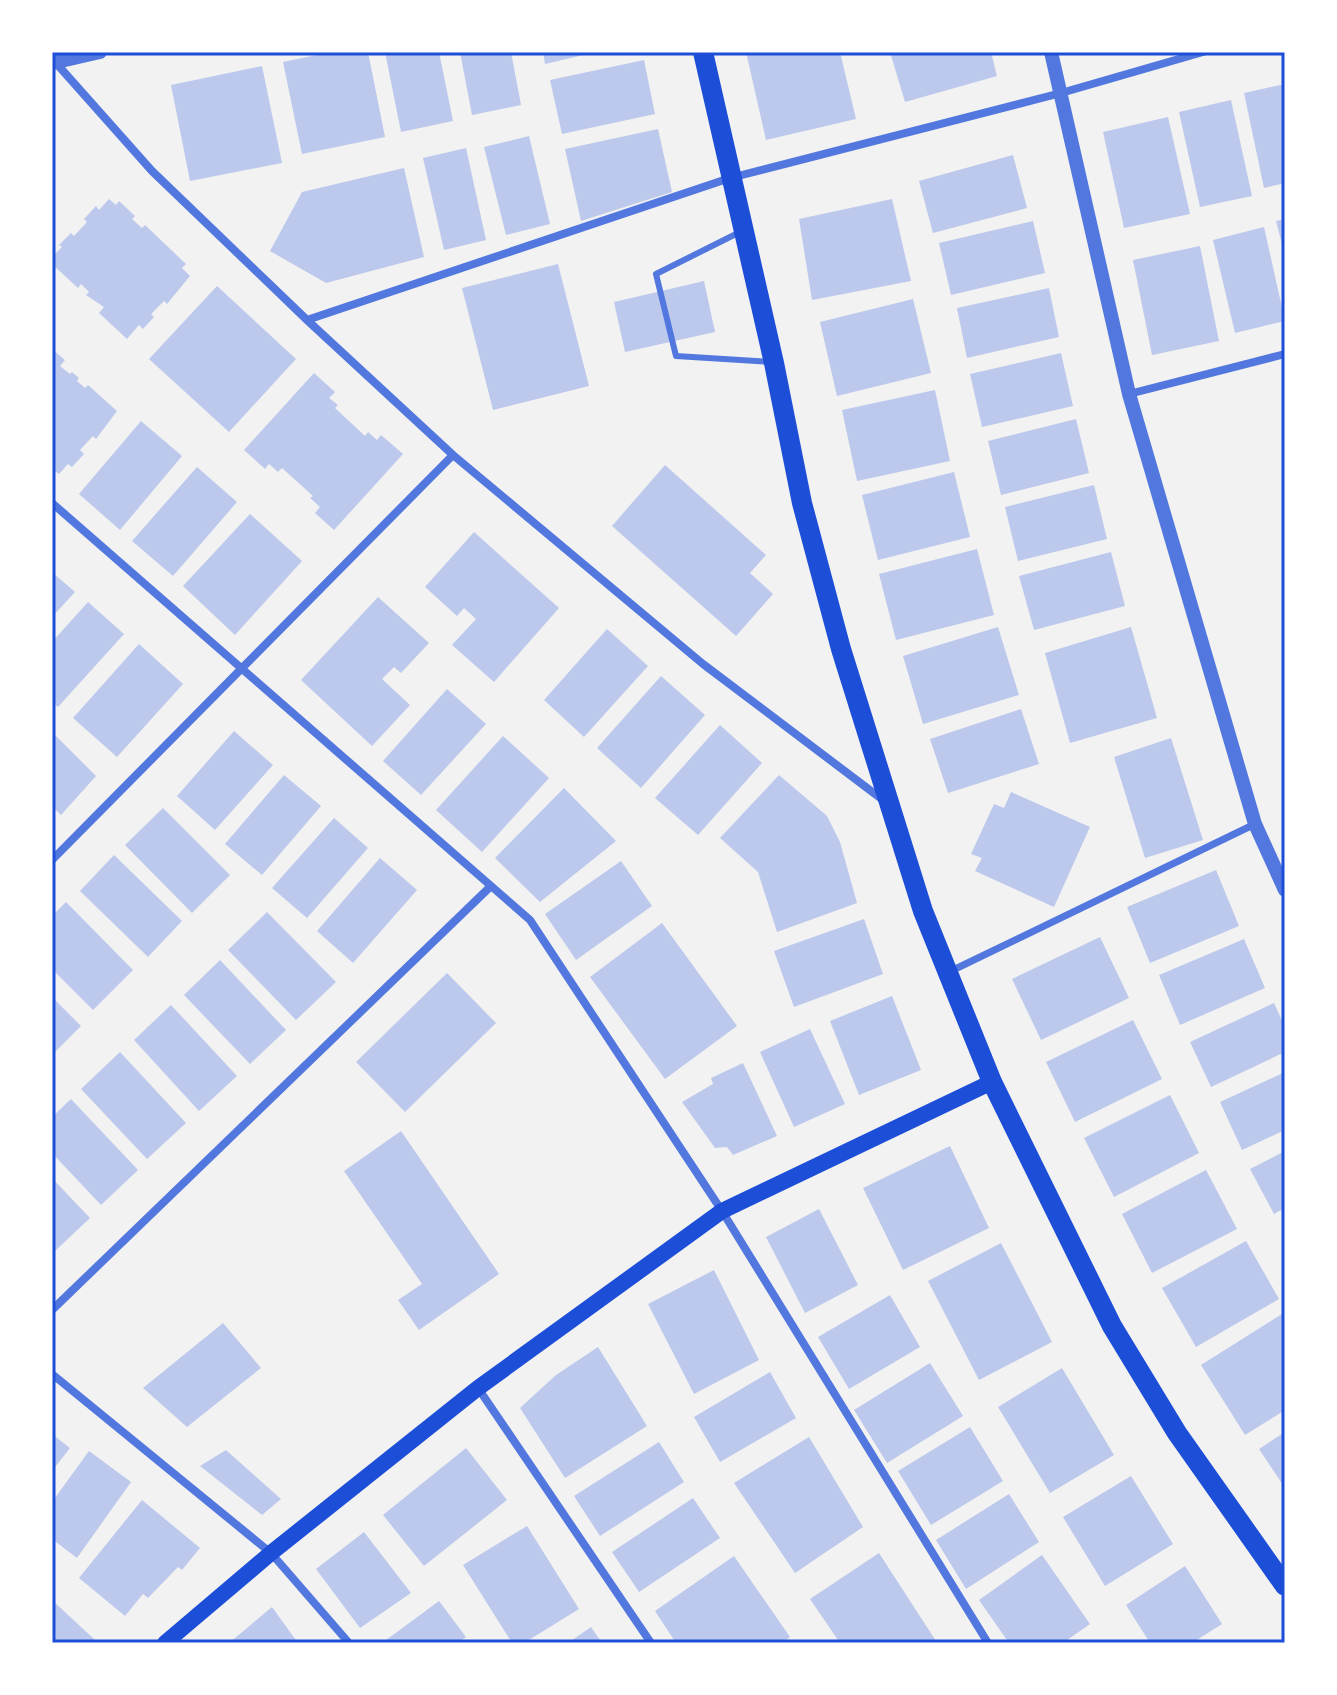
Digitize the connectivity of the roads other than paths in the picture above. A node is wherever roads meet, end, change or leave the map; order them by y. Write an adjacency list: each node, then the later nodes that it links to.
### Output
1 (100, 52): 5 (street)
2 (703, 52): 8 (main road)
3 (1051, 52): 7 (street)
4 (1203, 52): 7 (street)
5 (71, 55): 6 (street)
6 (54, 63): 10 (street)
7 (1061, 93): 8 (street); 13 (street)
8 (730, 178): 9 (main road); 10 (street)
9 (743, 230): 12 (main road); 12 (lane)
10 (307, 320): 14 (street)
11 (1285, 354): 13 (street)
12 (774, 363): 17 (main road)
13 (1129, 394): 18 (street)
14 (453, 455): 16 (street); 17 (street)
15 (52, 503): 16 (street)
16 (240, 668): 19 (street); 20 (street)
17 (889, 805): 22 (main road)
18 (1255, 824): 21 (street); 22 (street)
19 (52, 860)
20 (491, 886): 24 (street); 25 (street)
21 (1285, 890)
22 (947, 973): 23 (main road)
23 (992, 1082): 24 (main road); 29 (main road)
24 (722, 1211): 27 (main road); 33 (street)
25 (52, 1310)
26 (52, 1374): 28 (street)
27 (478, 1388): 28 (main road); 32 (street)
28 (271, 1553): 30 (main road); 31 (street)
29 (1285, 1586)
30 (165, 1643)
31 (349, 1643)
32 (651, 1643)
33 (988, 1643)

